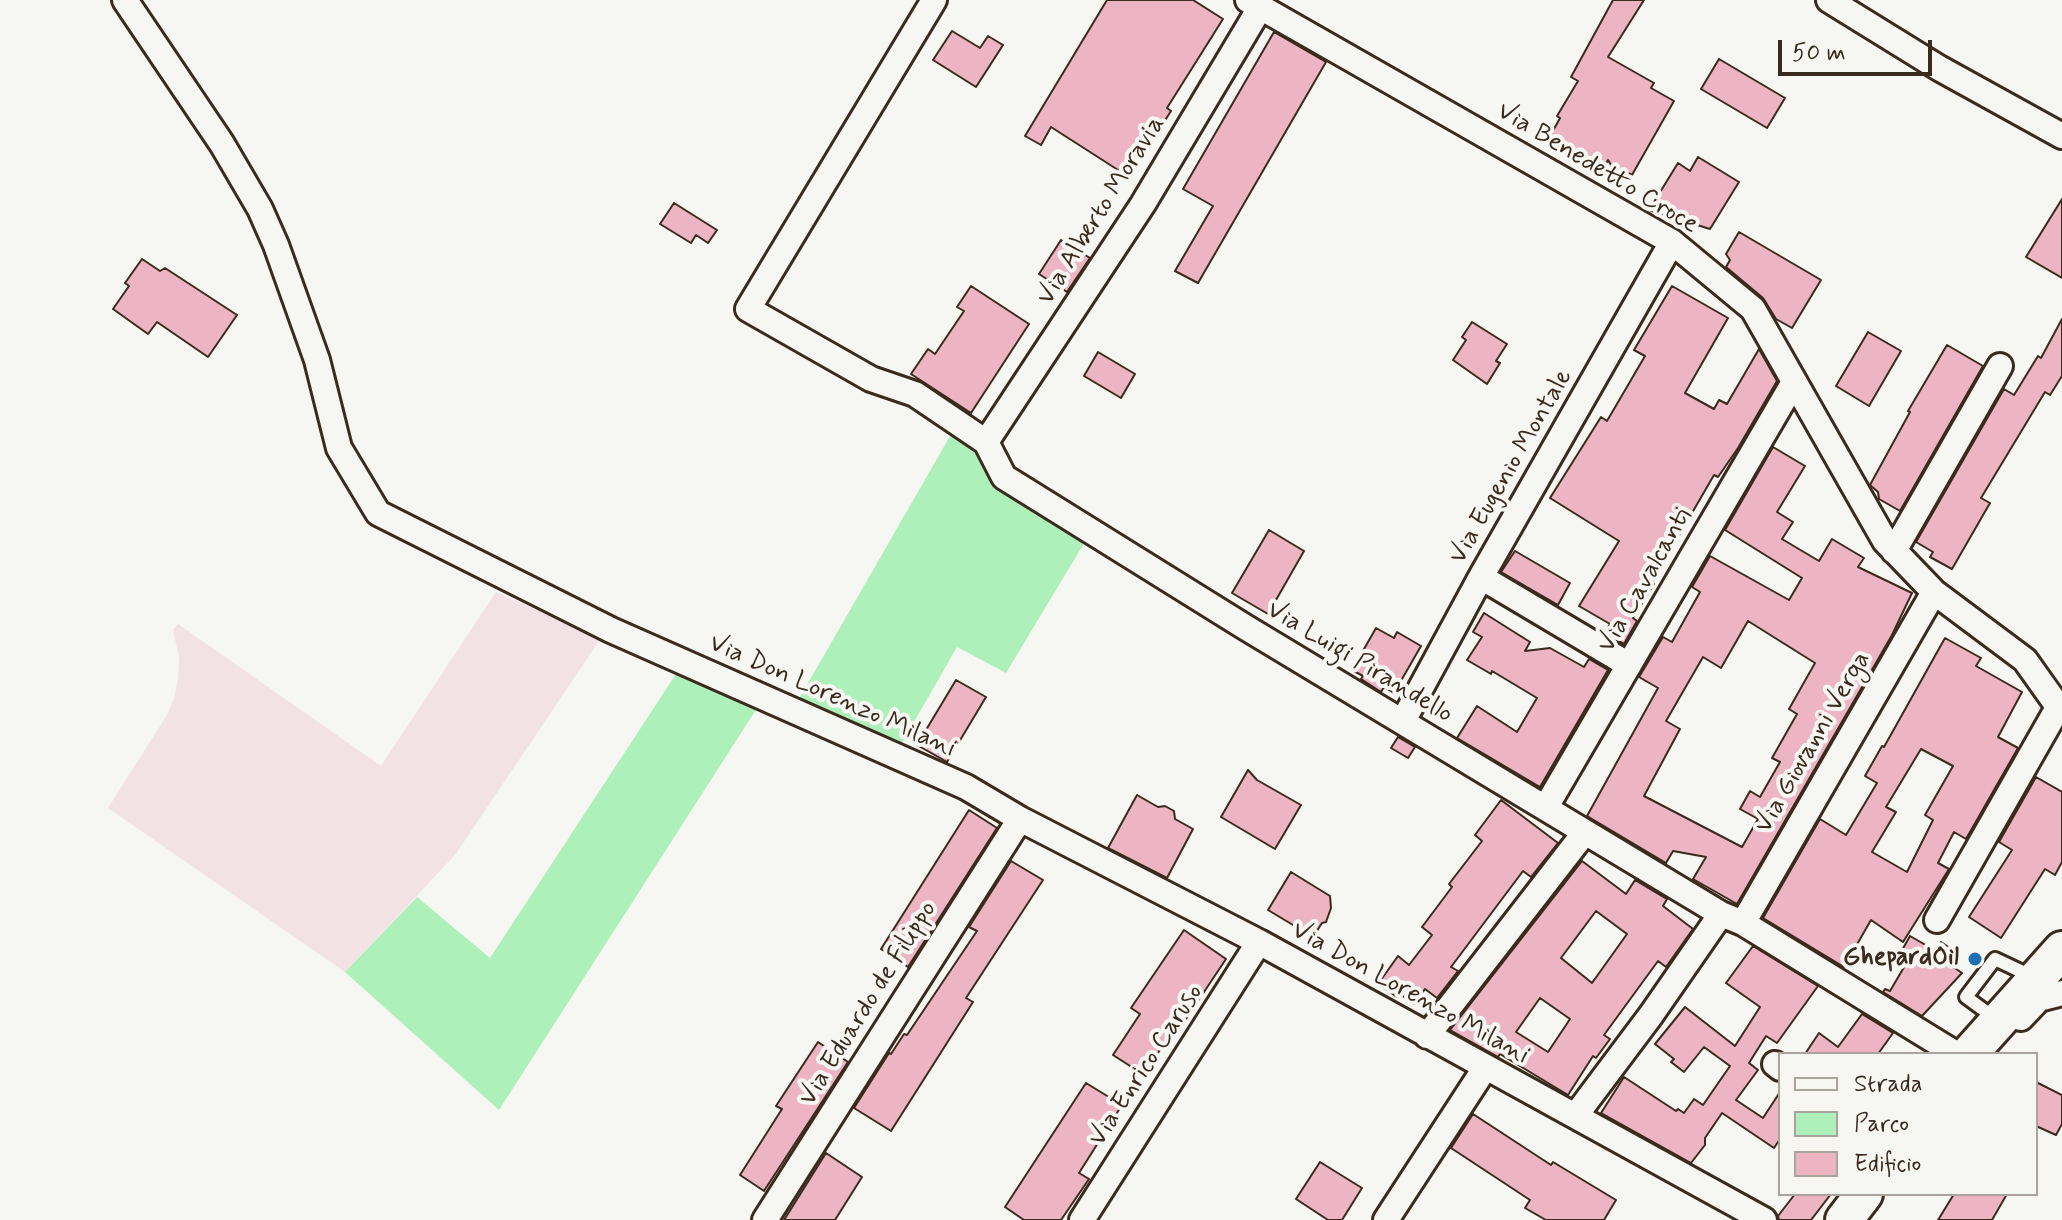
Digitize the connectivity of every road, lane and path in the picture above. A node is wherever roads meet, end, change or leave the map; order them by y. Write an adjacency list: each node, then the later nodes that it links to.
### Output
1 (125, 0): 17 (street, Via Don Lorenzo Milani)
2 (934, 0): 9 (street, Via Luigi Pirandello)
3 (1829, 0): 5 (street)
4 (1254, 3): 6 (street, Via Benedetto Croce); 9 (street, Via Alberto Moravia)
5 (2062, 136)
6 (1672, 242): 8 (street, Via Benedetto Croce); 11 (street, Via Eugenio Montale)
7 (2000, 366): 10 (street)
8 (1794, 382): 10 (street, Via Benedetto Croce); 13 (street, Via Cavalcanti)
9 (986, 442): 15 (street, Via Luigi Pirandello)
10 (1894, 551): 12 (street, Via Benedetto Croce)
11 (1481, 577): 13 (street); 15 (street, Via Eugenio Montale)
12 (1934, 592): 14 (street, Via Benedetto Croce); 19 (street, Via Giovanni Verga)
13 (1629, 665): 16 (street, Via Cavalcanti)
14 (2060, 709): 20 (street)
15 (1403, 721): 16 (street, Via Luigi Pirandello)
16 (1546, 807): 18 (street, Via Luigi Pirandello)
17 (1020, 819): 21 (street, Via Don Lorenzo Milani); 31 (street, Via Eduardo de Filippo)
18 (1585, 832): 19 (street, Via Luigi Pirandello); 24 (street)
19 (1732, 918): 25 (street, Via Luigi Pirandello); 29 (street, Via Giovanni Verga)
20 (1937, 920)
21 (1259, 942): 24 (street, Via Don Lorenzo Milani); 32 (street, Via Enrico Caruso)
22 (2062, 950): 23 (main road)
23 (2049, 985): 26 (main road); 27 (street)
24 (1427, 1036): 28 (street, Via Don Lorenzo Milani)
25 (1953, 1052)
26 (1973, 1052)
27 (1980, 1052)
28 (1485, 1068): 29 (street, Via Don Lorenzo Milani); 33 (street)
29 (1576, 1115): 34 (street, Via Don Lorenzo Milani)
30 (1862, 1196): 35 (main road)
31 (765, 1220)
32 (1082, 1220)
33 (1386, 1220)
34 (1764, 1220)
35 (1844, 1220)

